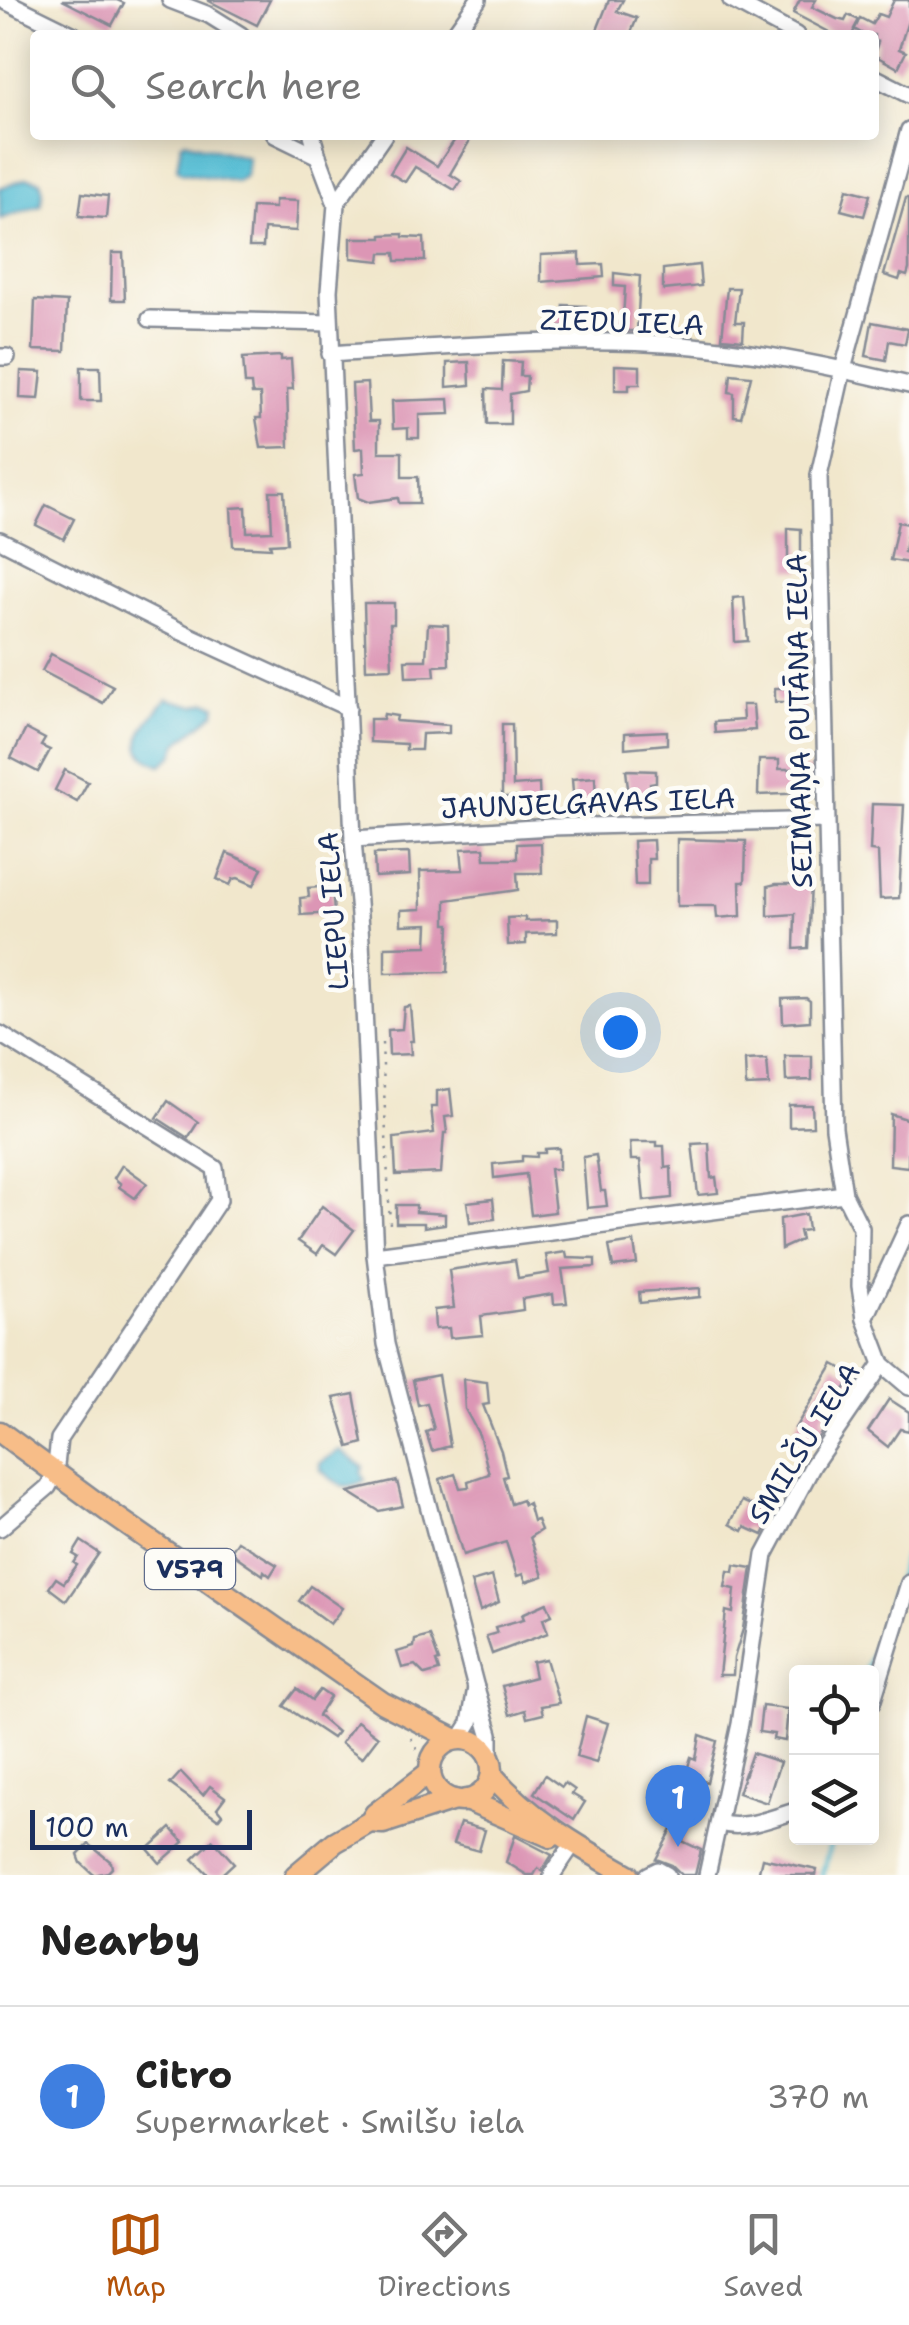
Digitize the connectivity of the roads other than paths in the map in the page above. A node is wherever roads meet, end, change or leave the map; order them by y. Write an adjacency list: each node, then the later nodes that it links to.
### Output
1 (170, 0): 6 (street)
2 (478, 0): 7 (street)
3 (730, 0): 8 (street)
4 (12, 2): 5 (street)
5 (65, 30)
6 (232, 30)
7 (457, 30)
8 (787, 30)
9 (879, 80): 10 (street)
10 (909, 95)
11 (909, 130): 20 (street, SEIMAŅA PUTĀNA IELA)
12 (286, 140): 15 (street)
13 (313, 140): 15 (street)
14 (381, 140): 16 (street)
15 (318, 156): 16 (street)
16 (336, 204): 18 (street, LIEPU IELA)
17 (150, 318): 18 (street)
18 (329, 323): 19 (street, LIEPU IELA)
19 (330, 354): 20 (street, ZIEDU IELA); 23 (street, LIEPU IELA)
20 (843, 369): 21 (street, ZIEDU IELA); 24 (street, SEIMAŅA PUTĀNA IELA)
21 (909, 385)
22 (0, 540): 23 (street)
23 (348, 708): 25 (street, LIEPU IELA)
24 (826, 820): 25 (street, JAUNJELGAVAS IELA); 27 (street, SEIMAŅA PUTĀNA IELA)
25 (353, 839): 29 (street, LIEPU IELA)
26 (0, 1034): 34 (street)
27 (844, 1194): 29 (street); 30 (street, SEIMAŅA PUTĀNA IELA)
28 (909, 1224): 30 (street)
29 (383, 1254): 38 (street, LIEPU IELA)
30 (865, 1319): 31 (street, SMILŠU IELA)
31 (882, 1364): 32 (street); 46 (street, SMILŠU IELA)
32 (909, 1387)
33 (0, 1432): 34 (main road, V579)
34 (56, 1474): 35 (street); 39 (main road, V579)
35 (0, 1528)
36 (909, 1582): 37 (street)
37 (879, 1680)
38 (476, 1688): 40 (street); 42 (street, LIEPU IELA)
39 (383, 1702): 40 (main road, V579); 41 (main road, V579)
40 (458, 1739): 41 (main road); 42 (main road)
41 (431, 1766): 43 (main road); 45 (main road)
42 (491, 1767): 43 (main road); 47 (main road)
43 (460, 1800): 45 (main road); 47 (main road)
44 (789, 1813): 46 (street)
45 (370, 1822): 48 (main road)
46 (720, 1823): 53 (street, SMILŠU IELA)
47 (574, 1844): 49 (street); 50 (main road)
48 (296, 1875)
49 (552, 1875)
50 (629, 1875)
51 (648, 1875): 52 (street)
52 (667, 1875)
53 (707, 1875)

